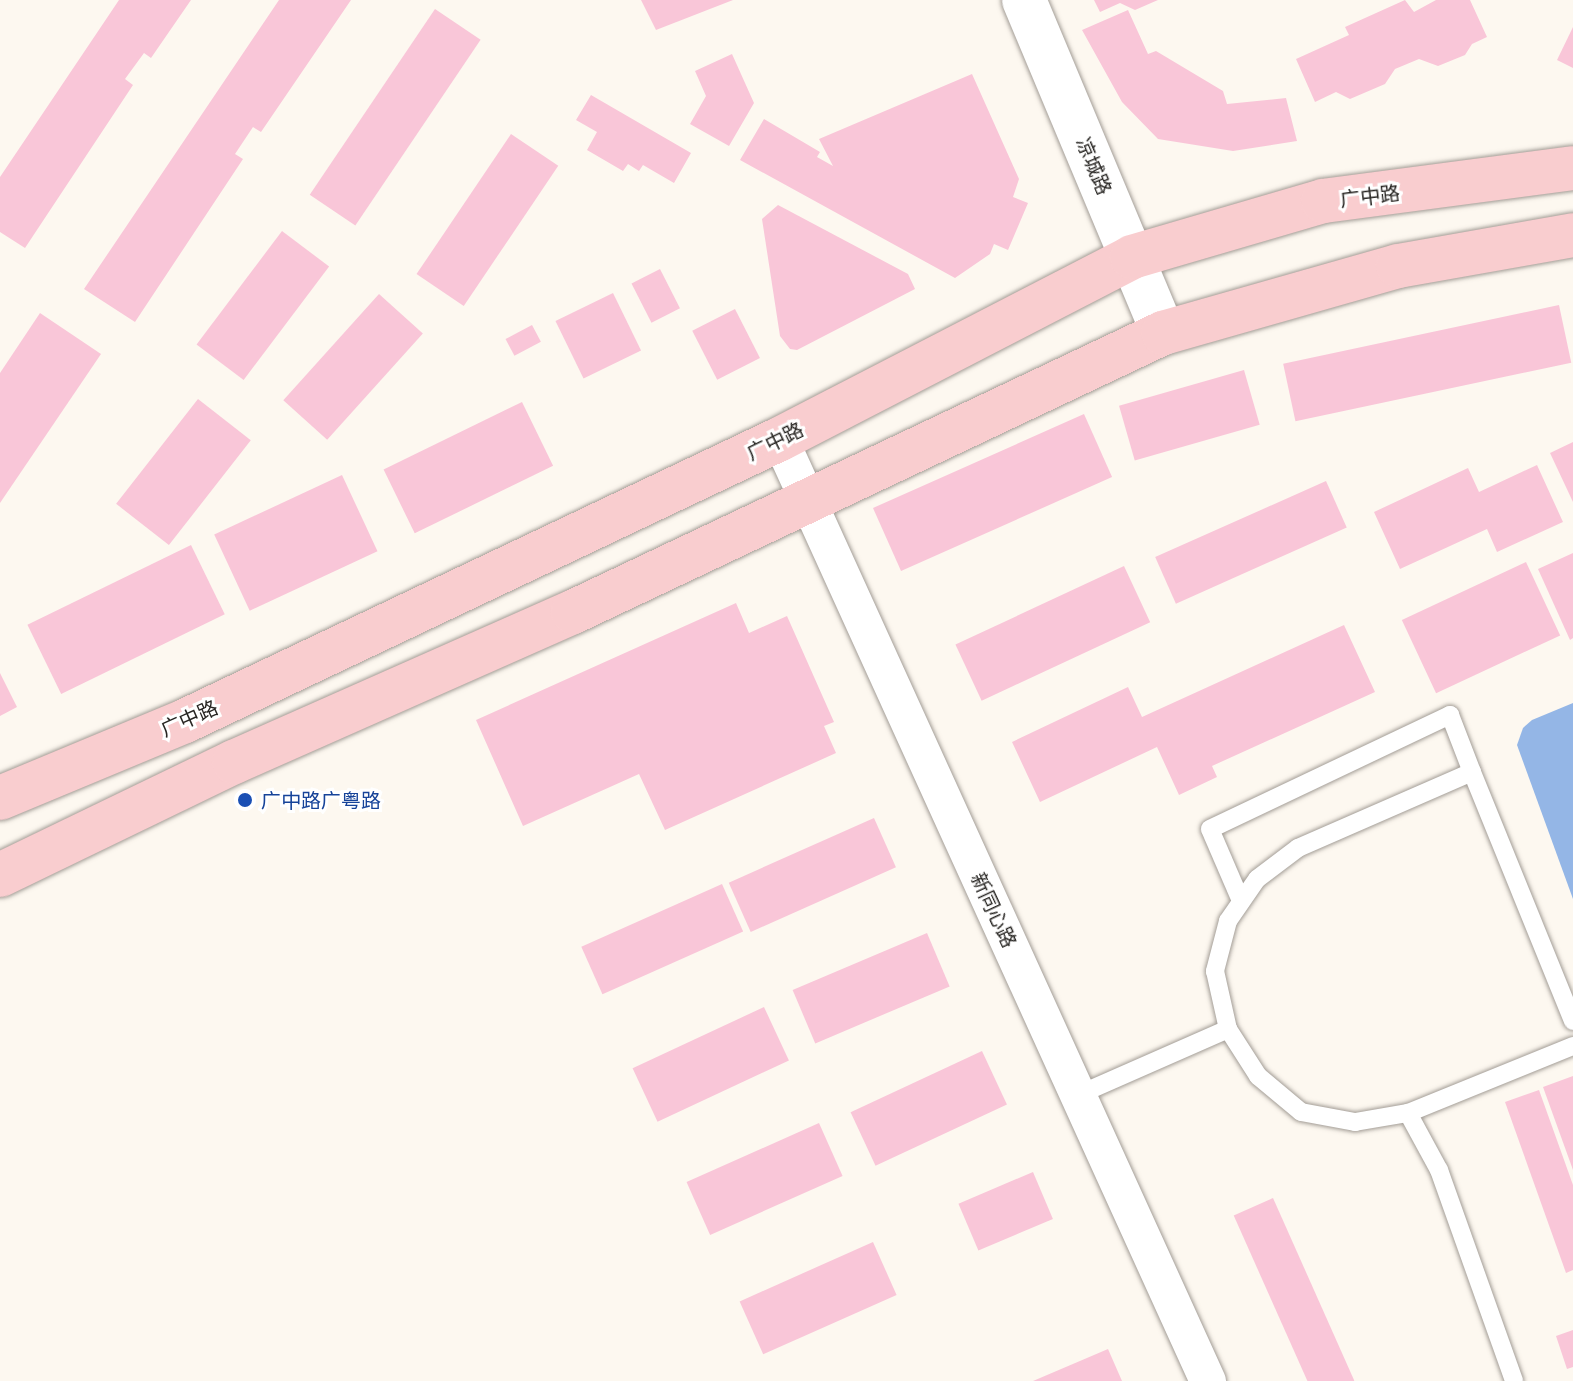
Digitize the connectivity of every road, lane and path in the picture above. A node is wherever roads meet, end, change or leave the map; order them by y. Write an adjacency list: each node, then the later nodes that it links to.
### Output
1 (1024, 0): 4 (street, 凉城路)
2 (1573, 168): 4 (main road, 广中路)
3 (1573, 235): 5 (main road)
4 (1132, 257): 5 (street, 凉城路); 6 (main road, 广中路)
5 (1163, 333): 7 (main road)
6 (780, 439): 7 (street, 新同心路); 9 (main road, 广中路)
7 (806, 501): 10 (main road); 15 (street, 新同心路)
8 (1472, 772): 11 (lane); 11 (lane); 12 (lane)
9 (0, 798)
10 (0, 875)
11 (1241, 901): 13 (lane)
12 (1573, 1021)
13 (1228, 1029): 15 (lane); 16 (lane)
14 (1573, 1046): 16 (lane)
15 (1078, 1095): 17 (street, 新同心路)
16 (1408, 1113): 18 (lane)
17 (1208, 1381)
18 (1514, 1381)

